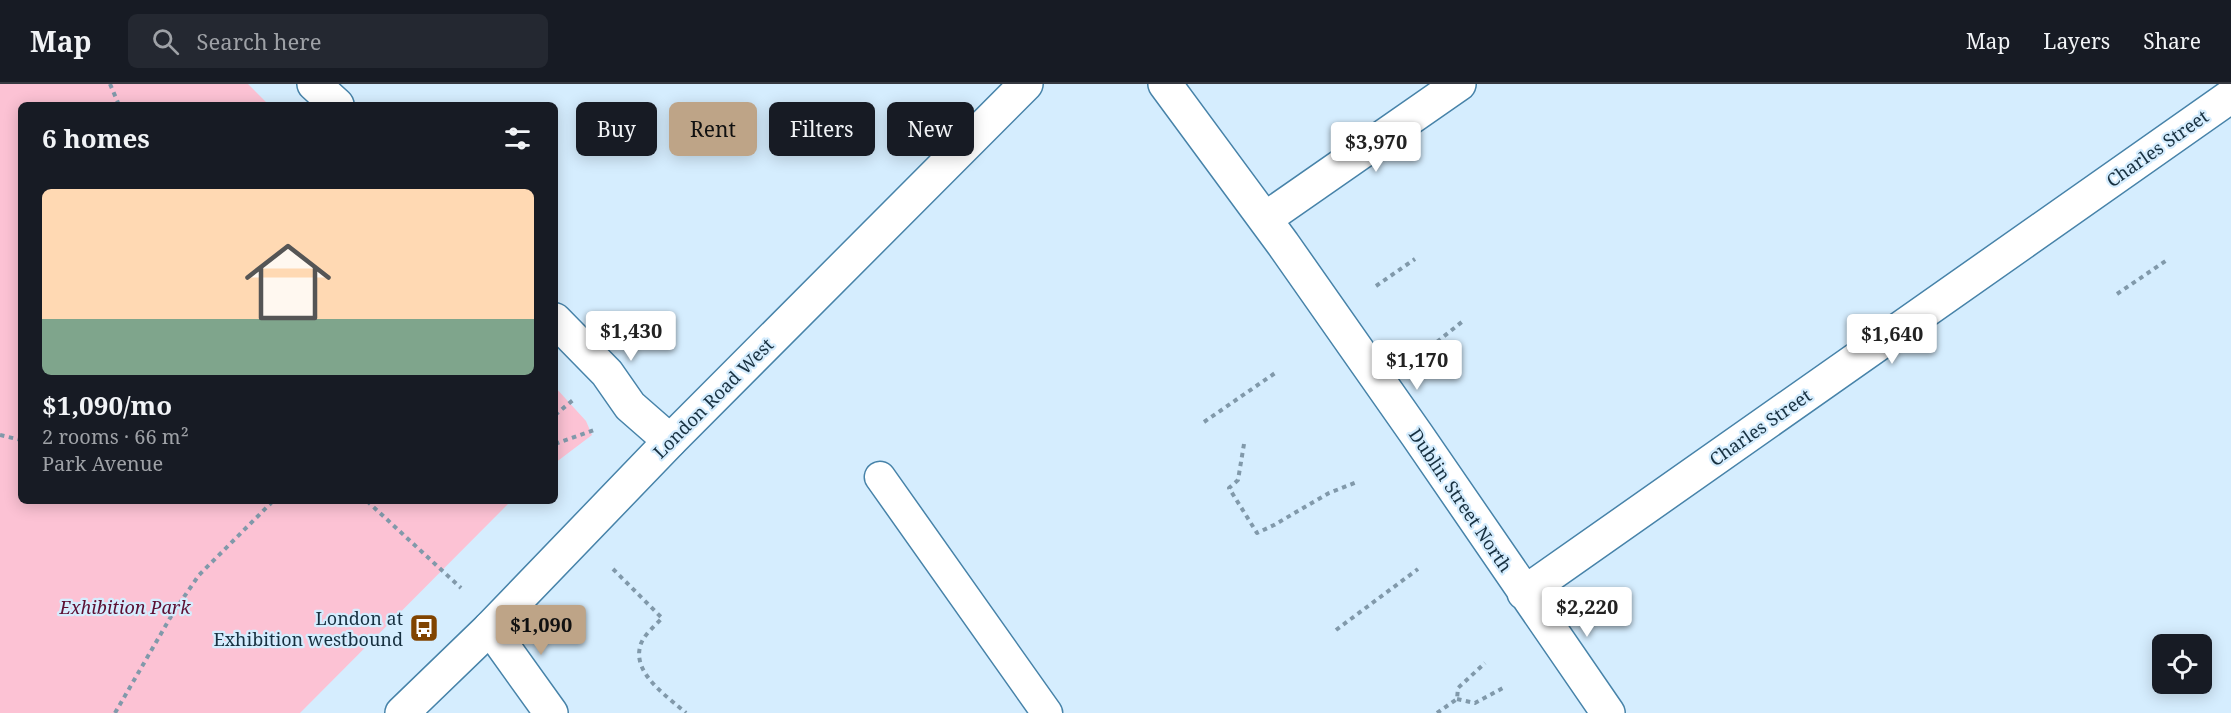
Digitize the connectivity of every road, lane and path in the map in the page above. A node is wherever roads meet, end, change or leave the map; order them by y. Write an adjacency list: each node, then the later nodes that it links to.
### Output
1 (110, 84): 7 (path)
2 (314, 84): 8 (street)
3 (1026, 84): 22 (street, London Road West)
4 (1165, 84): 9 (street, Dublin Street North)
5 (1459, 84): 9 (street)
6 (2231, 96): 32 (street, Charles Street)
7 (118, 102)
8 (334, 102)
9 (1264, 219): 32 (street, Dublin Street North)
10 (1415, 259): 12 (path)
11 (2167, 260): 13 (path)
12 (1376, 286)
13 (2118, 294)
14 (1463, 321): 16 (path)
15 (558, 323): 22 (street)
16 (1423, 353)
17 (1278, 371): 18 (path)
18 (1204, 422)
19 (597, 429): 23 (path)
20 (0, 435): 21 (path)
21 (18, 439)
22 (670, 441): 35 (street, London Road West)
23 (558, 443)
24 (1244, 444): 26 (path)
25 (880, 477): 44 (lane)
26 (1357, 482)
27 (270, 504): 40 (path)
28 (370, 504): 31 (path)
29 (613, 569): 43 (path)
30 (1418, 569): 36 (path)
31 (461, 588)
32 (1524, 593): 46 (street, Dublin Street North)
33 (414, 618): 34 (path)
34 (424, 628)
35 (490, 628): 41 (street, London Road West); 42 (street)
36 (1336, 630)
37 (1485, 663): 39 (path)
38 (1503, 688): 39 (path)
39 (1457, 699): 45 (path)
40 (115, 713)
41 (402, 713)
42 (551, 713)
43 (686, 713)
44 (1047, 713)
45 (1437, 713)
46 (1608, 713)

